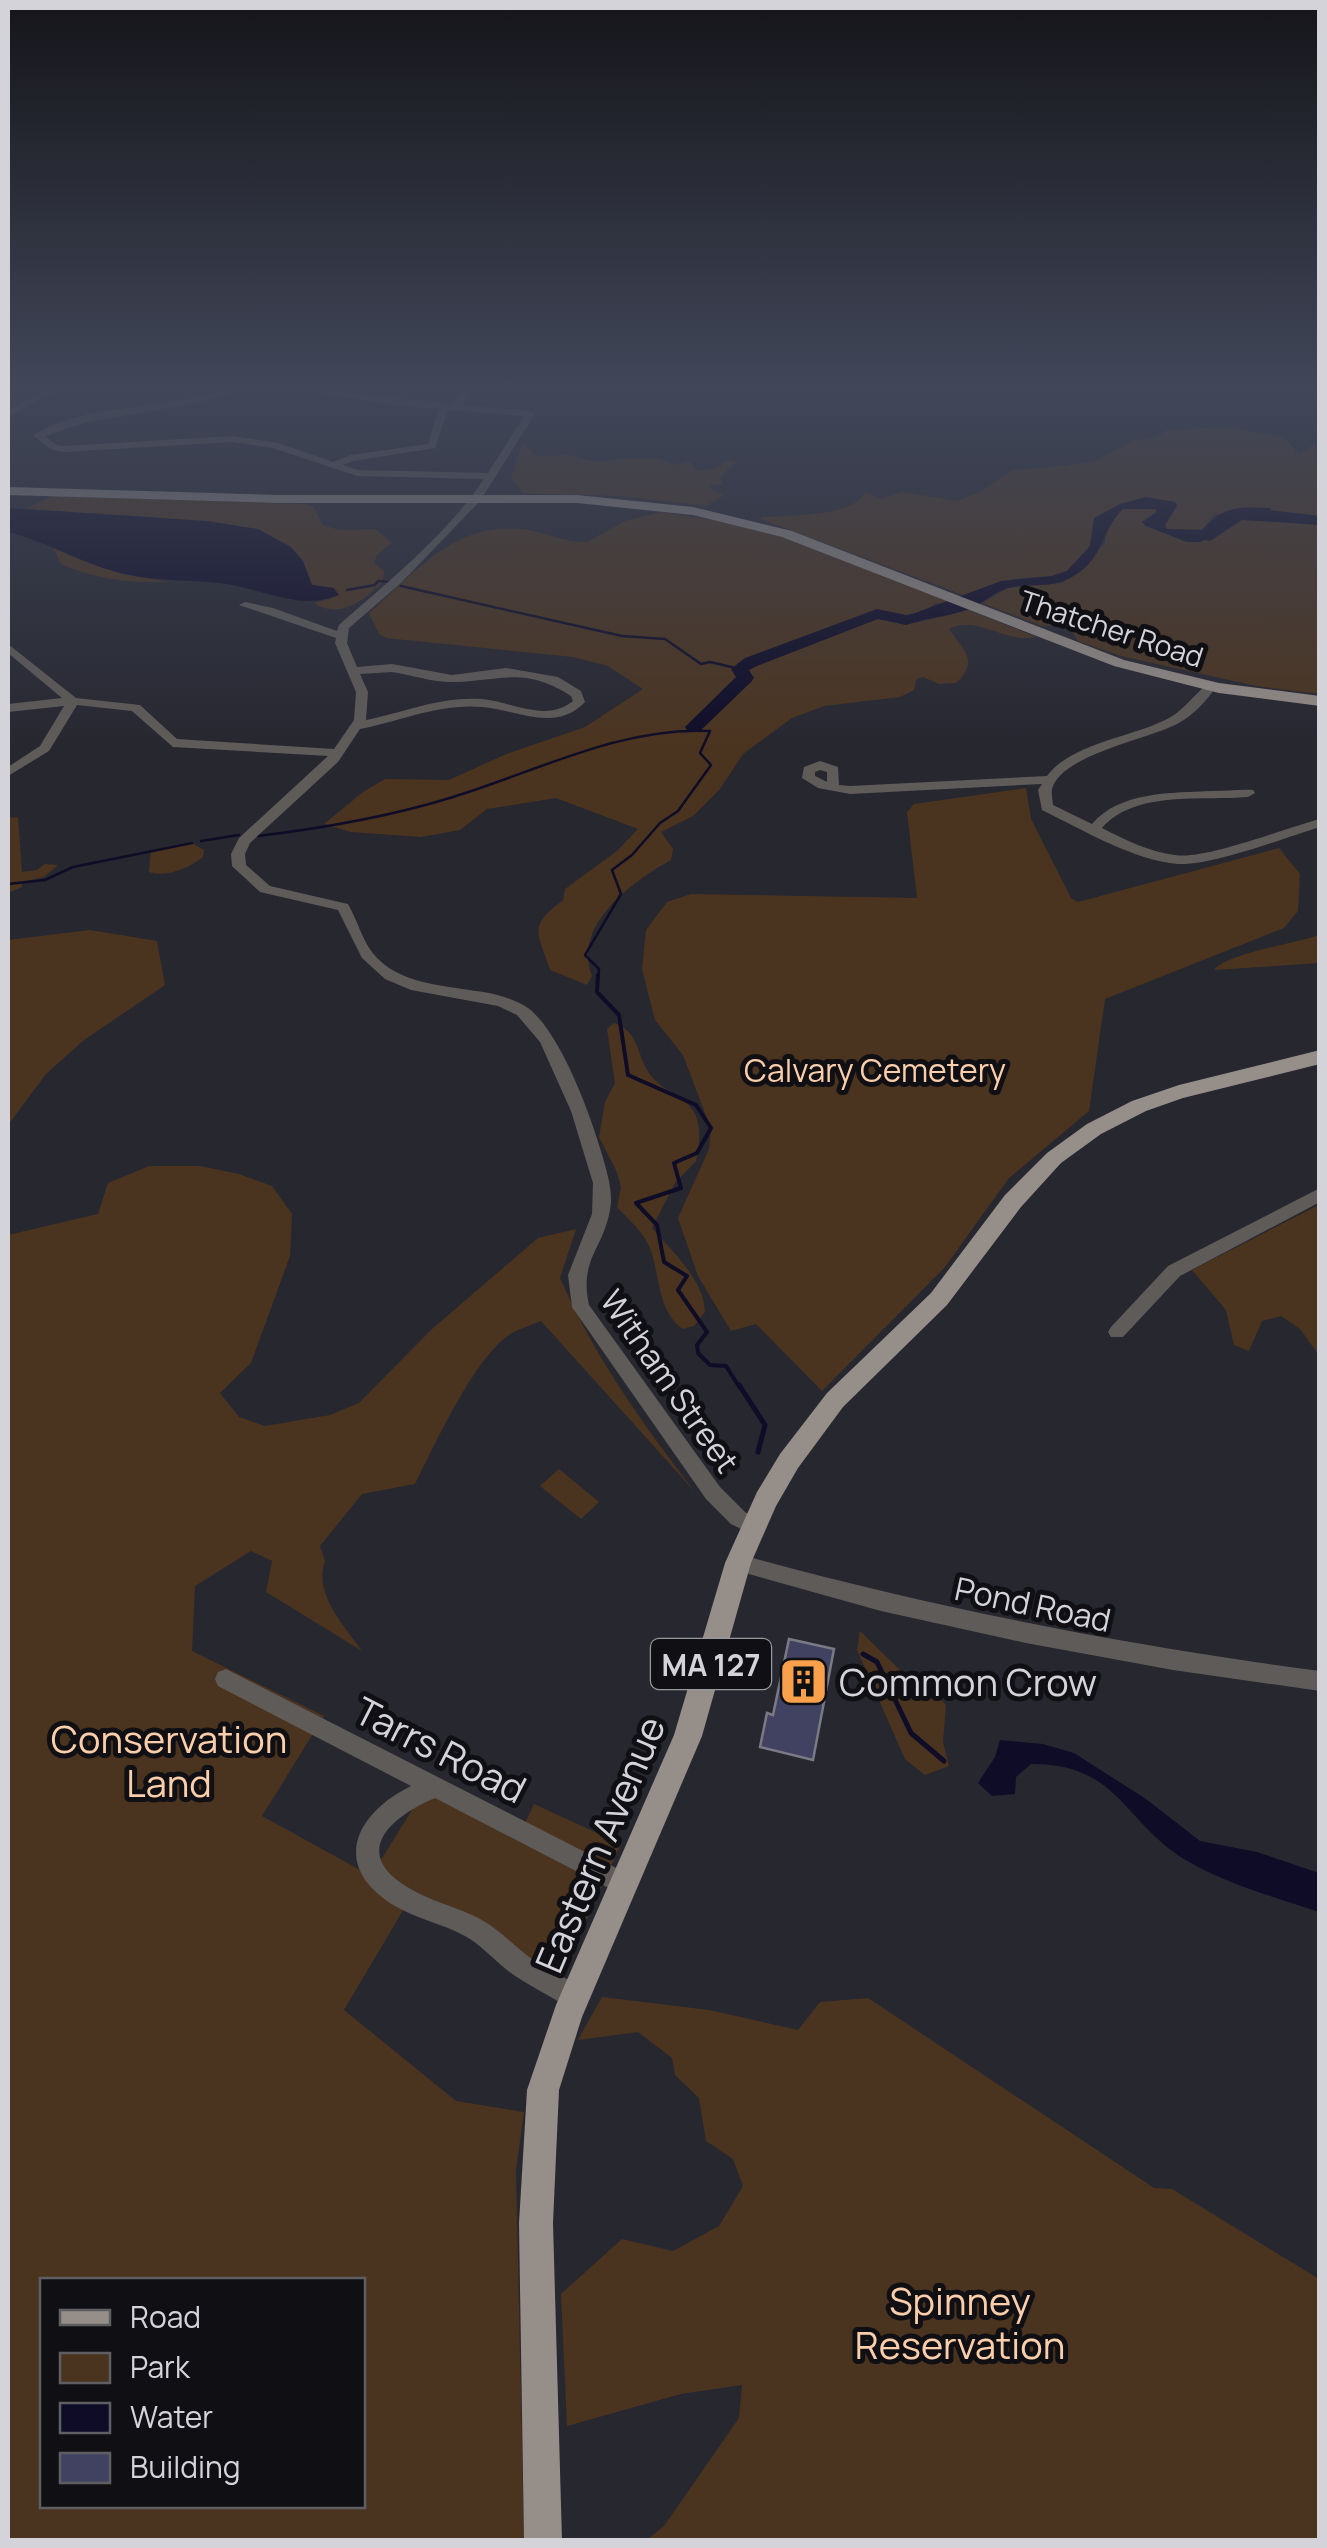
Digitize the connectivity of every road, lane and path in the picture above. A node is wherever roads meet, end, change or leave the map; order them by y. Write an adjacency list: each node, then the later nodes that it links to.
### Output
1 (466, 509): 4 (street)
2 (667, 509): 7 (main road, Thatcher Road)
3 (245, 605): 4 (street)
4 (340, 635): 6 (street)
5 (8, 648): 8 (street)
6 (354, 671): 11 (street); 11 (street)
7 (1211, 686): 9 (main road, Thatcher Road); 14 (street)
8 (73, 701): 10 (street); 12 (street); 13 (street)
9 (1320, 701)
10 (8, 708)
11 (356, 726): 12 (street, Witham Street)
12 (337, 754): 22 (street, Witham Street)
13 (8, 772)
14 (1048, 780): 15 (street); 18 (street)
15 (834, 787)
16 (1248, 793): 18 (street)
17 (1320, 823): 18 (street)
18 (1094, 829)
19 (1320, 1057): 22 (main road, Eastern Avenue / MA 127)
20 (1320, 1194): 21 (street)
21 (1118, 1332)
22 (753, 1526): 23 (main road, Eastern Avenue / MA 127)
23 (738, 1563): 25 (street, Pond Road); 27 (main road, Eastern Avenue / MA 127)
24 (226, 1679): 26 (street, Tarrs Road)
25 (1320, 1681)
26 (432, 1788): 27 (street, Tarrs Road); 28 (street)
27 (624, 1884): 28 (main road, Eastern Avenue / MA 127)
28 (575, 1997): 29 (main road, Eastern Avenue / MA 127)
29 (544, 2540)

